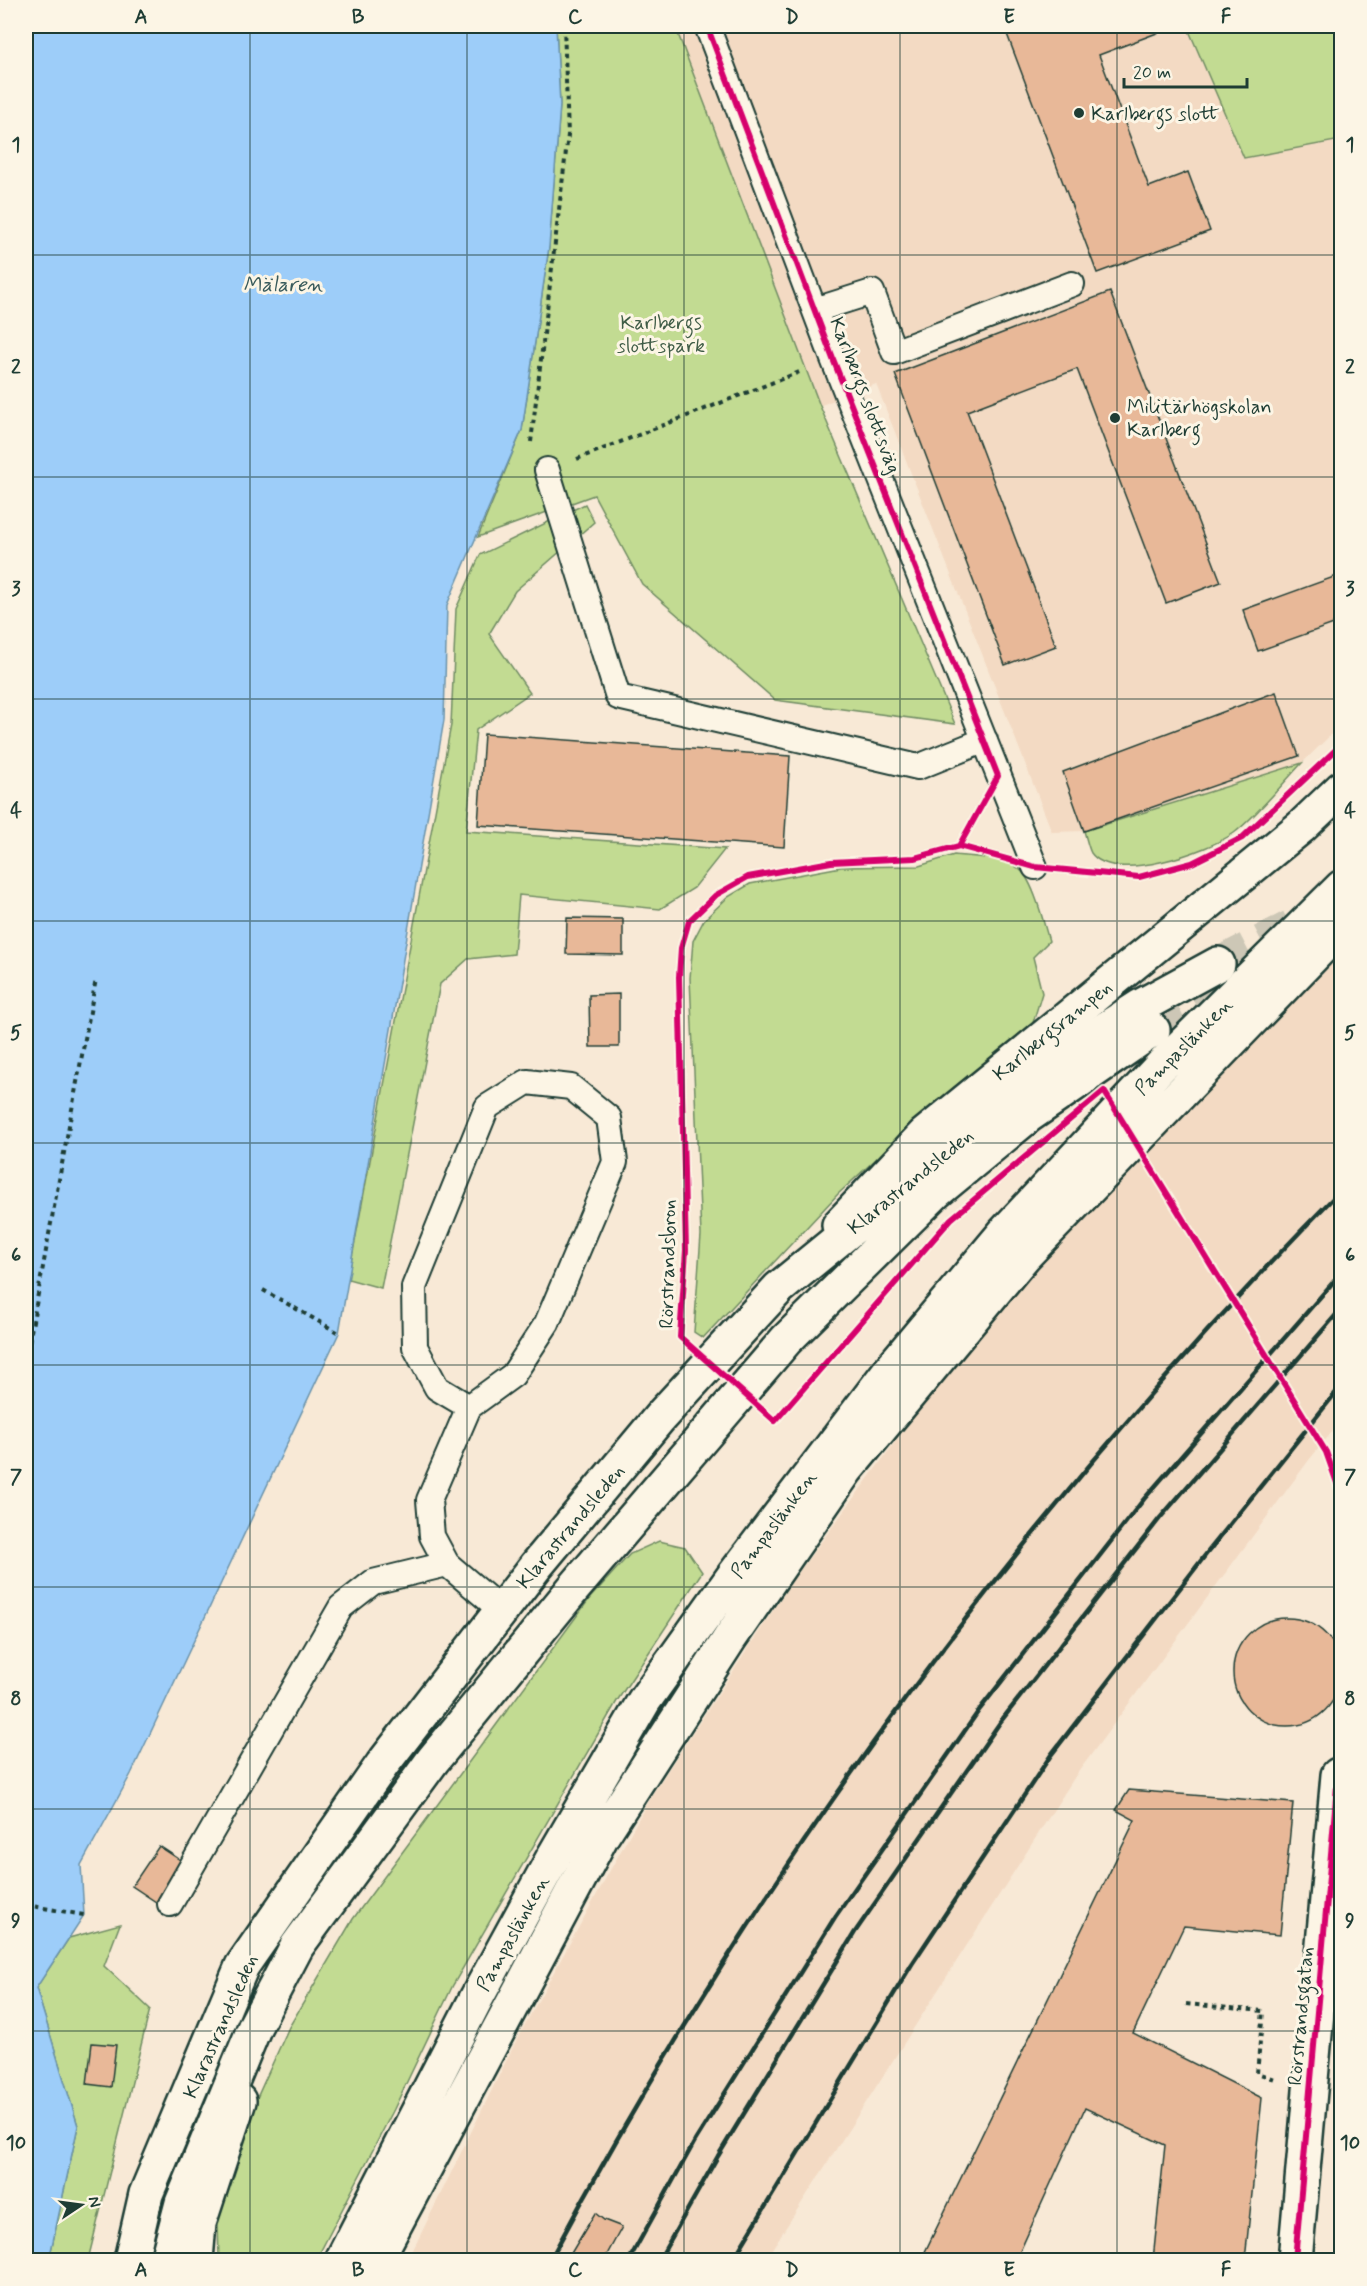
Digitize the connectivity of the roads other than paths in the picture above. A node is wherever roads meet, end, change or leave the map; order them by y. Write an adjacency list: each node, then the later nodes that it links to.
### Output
1 (707, 26): 3 (lane, Karlbergs slottsväg)
2 (1072, 284): 3 (lane)
3 (815, 310): 5 (lane, Karlbergs slottsväg)
4 (547, 470): 5 (lane)
5 (985, 740): 7 (lane, Karlbergs slottsväg)
6 (1341, 788): 12 (main road, Karlbergsrampen)
7 (1035, 867)
8 (1341, 887): 22 (main road, Pampaslänken)
9 (1341, 926): 23 (main road, Pampaslänken)
10 (1218, 964): 12 (main road, Klarastrandsleden)
11 (1153, 1030): 18 (main road, Klarastrandsleden)
12 (779, 1288): 15 (main road, Klarastrandsleden)
13 (469, 1407): 13 (lane); 14 (lane)
14 (447, 1564): 15 (lane); 17 (lane)
15 (501, 1610): 19 (main road, Klarastrandsleden)
16 (1338, 1775): 24 (main road, Rörstrandsgatan)
17 (170, 1905)
18 (255, 2026): 20 (main road, Klarastrandsleden); 21 (main road)
19 (131, 2260)
20 (167, 2260)
21 (196, 2260)
22 (342, 2260)
23 (376, 2260)
24 (1295, 2260)

